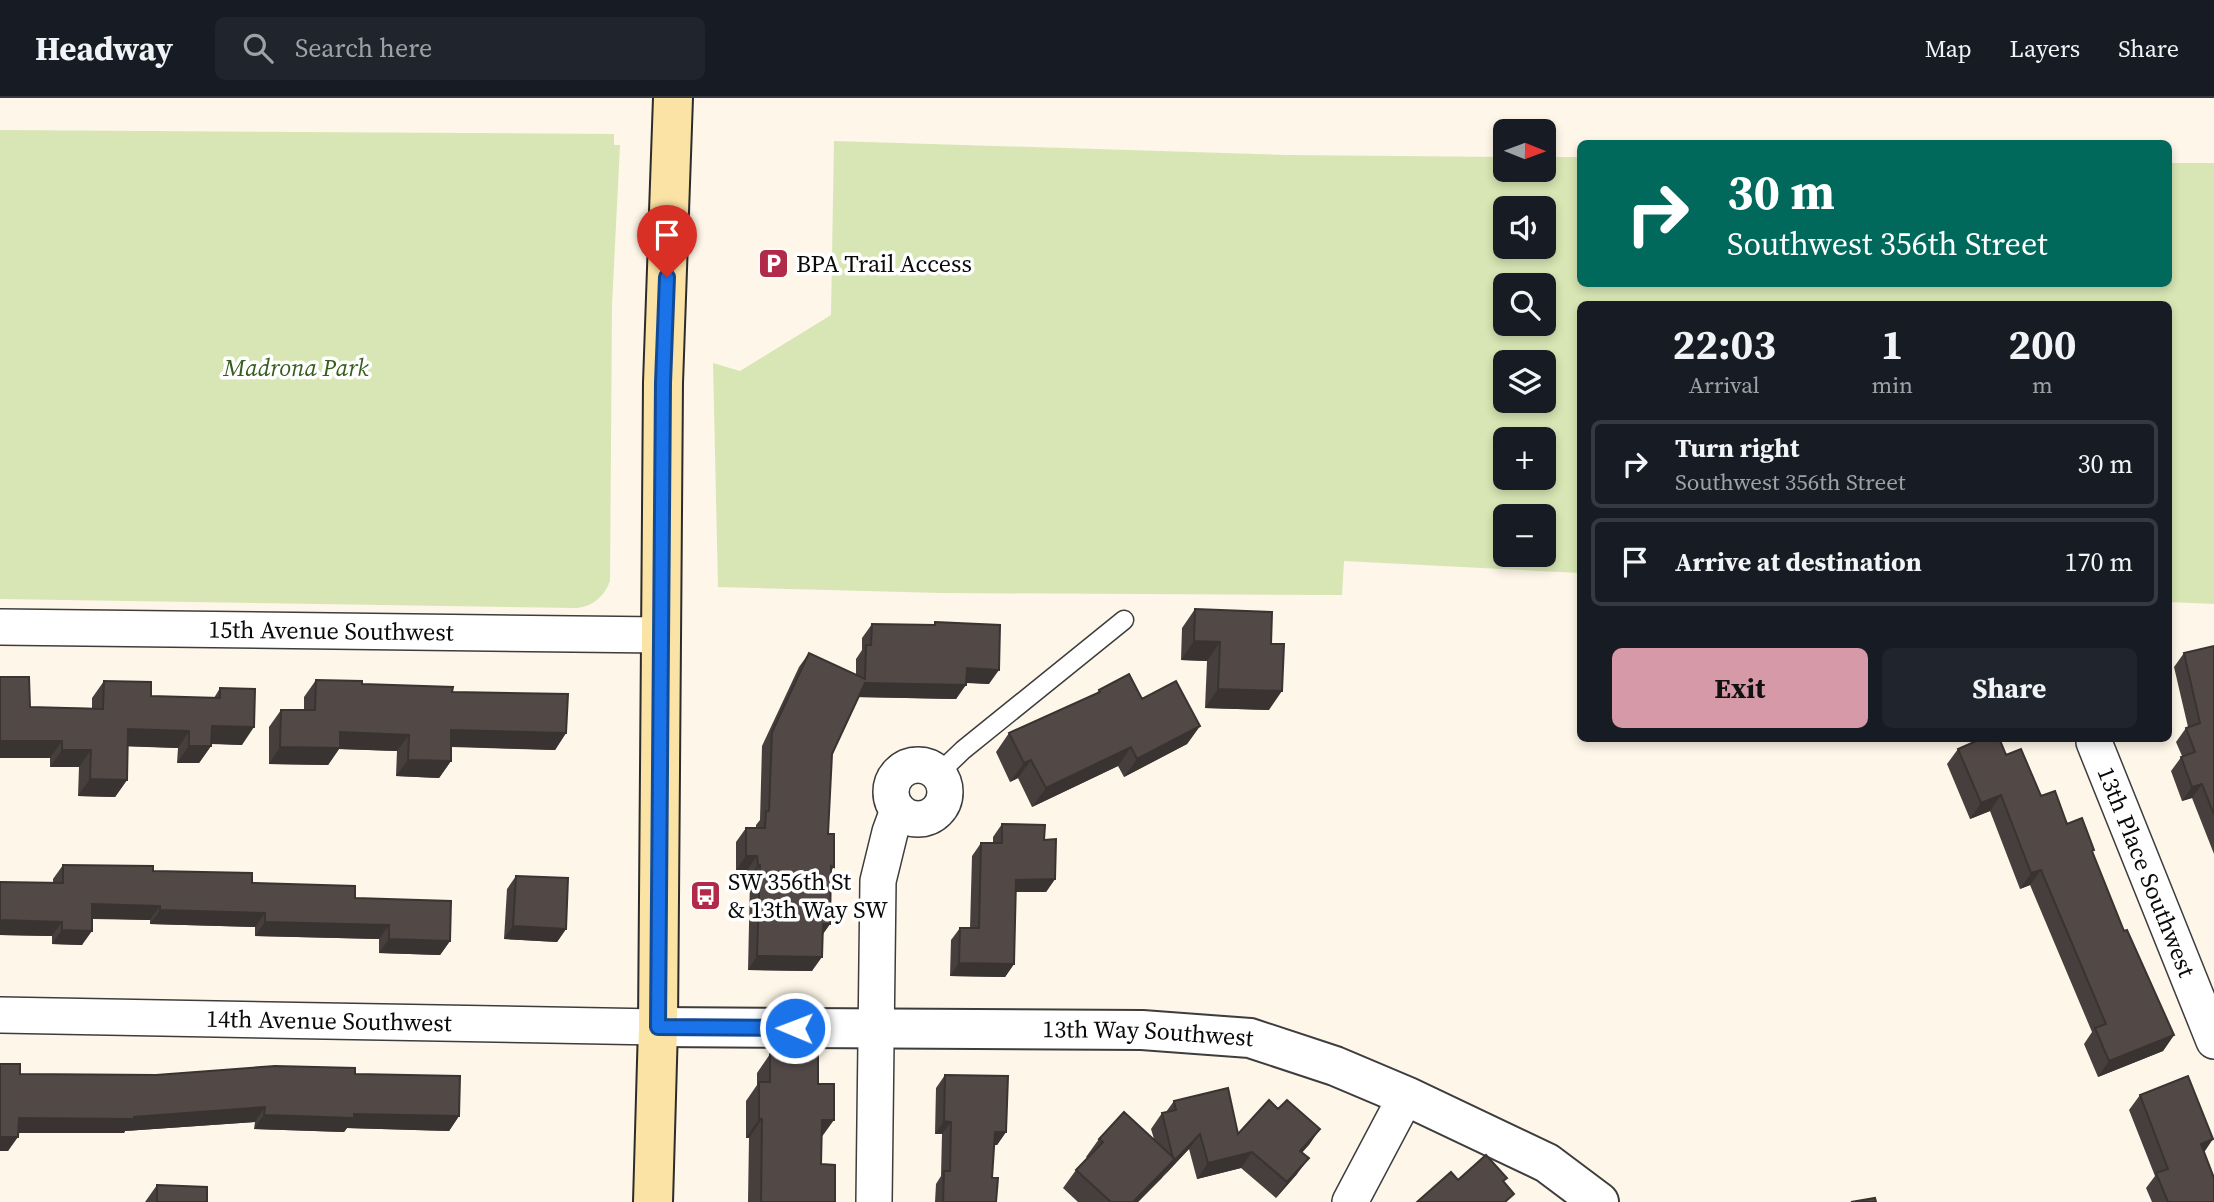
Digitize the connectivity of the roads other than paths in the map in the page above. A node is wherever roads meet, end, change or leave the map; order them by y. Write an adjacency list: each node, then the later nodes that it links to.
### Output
1 (673, 98): 4 (main road)
2 (1124, 620): 6 (lane)
3 (0, 627): 4 (street, 15th Avenue Southwest)
4 (661, 635): 8 (main road)
5 (2088, 742): 10 (street, 13th Place Southwest)
6 (938, 774): 9 (street)
7 (0, 1015): 8 (street, 14th Avenue Southwest)
8 (658, 1027): 9 (street, 13th Way Southwest); 12 (main road)
9 (877, 1029): 11 (street, 13th Way Southwest); 13 (street)
10 (2214, 1041)
11 (1406, 1096): 14 (street); 15 (street, 13th Way Southwest)
12 (653, 1202)
13 (874, 1202)
14 (1350, 1202)
15 (1599, 1202)

